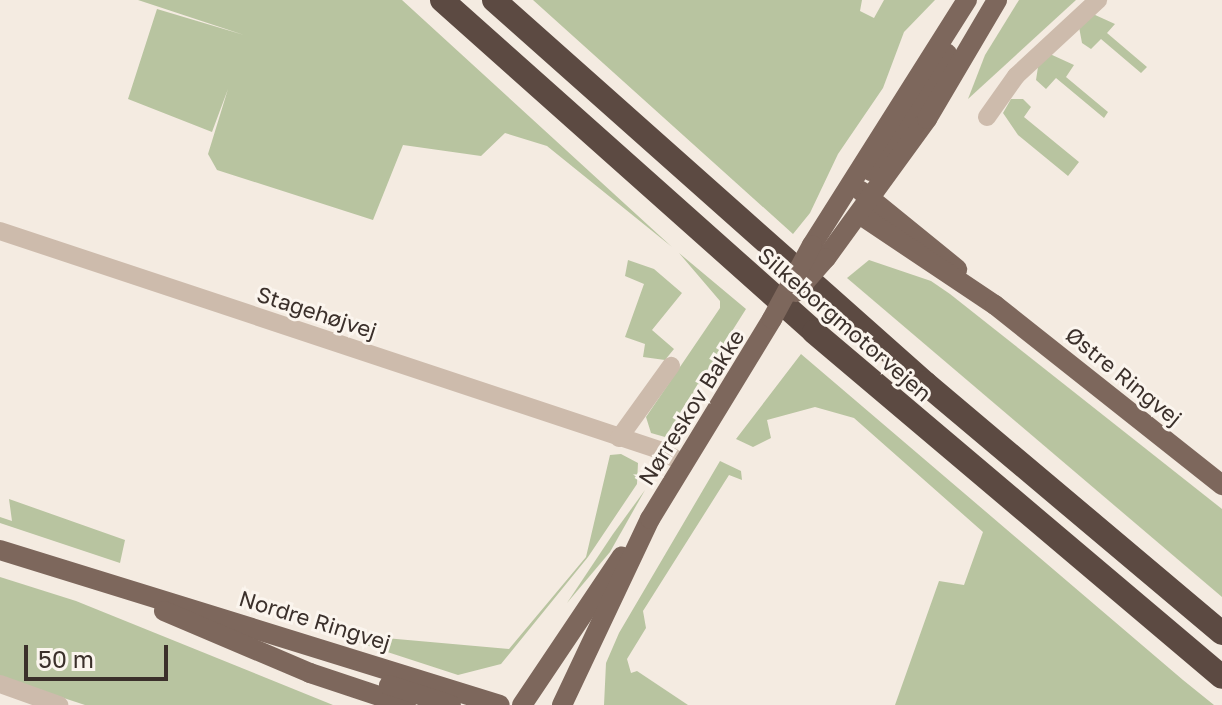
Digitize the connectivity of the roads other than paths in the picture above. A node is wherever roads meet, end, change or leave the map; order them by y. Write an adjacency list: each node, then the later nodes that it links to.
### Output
1 (442, 0): 22 (highway, Silkeborgmotorvejen)
2 (494, 0): 21 (highway, Silkeborgmotorvejen)
3 (967, 0): 8 (main road, Nørreskov Bakke)
4 (980, 0): 8 (main road)
5 (997, 0): 8 (main road, Nørreskov Bakke)
6 (1098, 0): 7 (street)
7 (987, 117)
8 (858, 194): 9 (main road, Nørreskov Bakke); 11 (main road, Nørreskov Bakke); 12 (main road, Østre Ringvej)
9 (859, 214): 11 (main road, Nørreskov Bakke); 12 (main road, Østre Ringvej)
10 (0, 231): 14 (street, Stagehøjvej)
11 (819, 251): 15 (main road, Nørreskov Bakke, bridge)
12 (995, 305): 16 (main road, Østre Ringvej)
13 (671, 366): 14 (street)
14 (619, 438): 15 (street, Stagehøjvej)
15 (683, 463): 17 (main road, Nørreskov Bakke)
16 (1222, 485)
17 (650, 519): 28 (main road, Nørreskov Bakke); 29 (main road, Nørreskov Bakke)
18 (0, 550): 19 (main road, Nordre Ringvej)
19 (113, 587): 20 (main road, Nordre Ringvej); 27 (main road, Nordre Ringvej)
20 (201, 628): 25 (main road, Nordre Ringvej); 26 (main road)
21 (1222, 633)
22 (1222, 677)
23 (9, 693): 24 (street)
24 (59, 705)
25 (406, 705)
26 (451, 705)
27 (500, 705)
28 (522, 705)
29 (562, 705)

